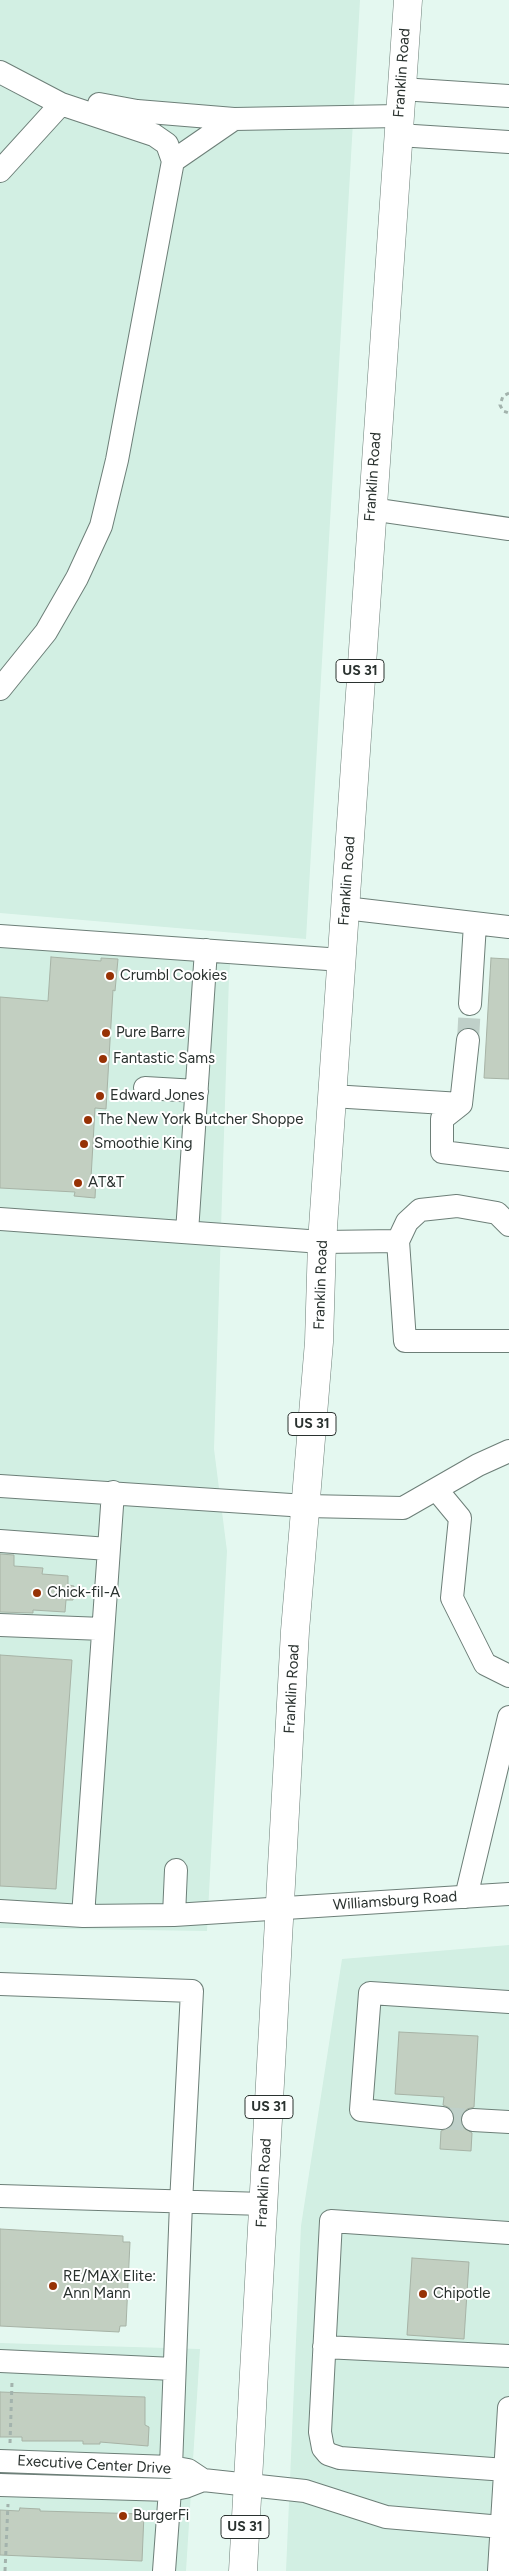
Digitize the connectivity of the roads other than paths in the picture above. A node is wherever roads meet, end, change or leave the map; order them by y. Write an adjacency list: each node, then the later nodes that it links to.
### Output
1 (408, 0): 3 (main road, Franklin Road / US 31)
2 (0, 72): 5 (street)
3 (401, 89): 4 (street); 7 (main road, Franklin Road / US 31)
4 (509, 96)
5 (54, 100): 6 (street); 9 (street); 10 (street)
6 (234, 119): 7 (street); 9 (street)
7 (398, 126): 8 (street); 11 (main road, Franklin Road / US 31)
8 (509, 142)
9 (173, 161): 13 (street)
10 (0, 171)
11 (371, 509): 12 (street); 14 (main road, Franklin Road / US 31)
12 (509, 529)
13 (0, 688)
14 (345, 908): 15 (street); 19 (main road, Franklin Road / US 31)
15 (475, 924): 16 (street); 20 (street)
16 (509, 927)
17 (0, 936): 18 (street)
18 (206, 950): 19 (street); 23 (street)
19 (342, 960): 24 (main road, Franklin Road / US 31)
20 (470, 1004)
21 (468, 1040): 25 (street)
22 (145, 1088): 23 (street)
23 (197, 1092): 29 (street)
24 (332, 1096): 25 (street); 31 (main road, Franklin Road / US 31)
25 (461, 1104): 26 (street)
26 (509, 1160)
27 (0, 1219): 29 (street)
28 (509, 1225): 30 (street)
29 (187, 1232): 31 (street)
30 (398, 1241): 31 (street); 32 (street)
31 (322, 1242): 37 (main road, Franklin Road / US 31)
32 (509, 1341)
33 (509, 1452): 35 (street)
34 (0, 1486): 36 (street)
35 (436, 1489): 37 (street); 42 (street)
36 (113, 1492): 37 (street); 39 (street)
37 (306, 1506): 48 (main road, Franklin Road / US 31)
38 (0, 1541): 39 (street)
39 (108, 1549): 41 (street)
40 (0, 1625): 41 (street)
41 (102, 1629): 51 (street)
42 (509, 1676)
43 (509, 1717): 44 (street)
44 (500, 1795): 47 (street)
45 (176, 1870): 50 (street)
46 (509, 1894): 47 (street, Williamsburg Road)
47 (466, 1896): 48 (street, Williamsburg Road)
48 (281, 1908): 50 (street, Williamsburg Road); 59 (main road, Franklin Road / US 31)
49 (0, 1911): 51 (street, Williamsburg Road)
50 (174, 1915): 51 (street, Williamsburg Road)
51 (83, 1916)
52 (0, 1984): 58 (street)
53 (509, 2002): 54 (street)
54 (442, 2118)
55 (473, 2120): 56 (street)
56 (509, 2122)
57 (0, 2196): 58 (street)
58 (180, 2203): 59 (street); 64 (street)
59 (263, 2204): 69 (main road, Franklin Road / US 31)
60 (509, 2233): 61 (street)
61 (324, 2347): 62 (street); 67 (street)
62 (509, 2356)
63 (0, 2360): 64 (street)
64 (174, 2368): 68 (street)
65 (509, 2408): 67 (street)
66 (0, 2461): 68 (street, Executive Center Drive)
67 (506, 2470): 71 (street)
68 (183, 2479): 69 (street); 70 (street, Executive Center Drive); 72 (street)
69 (248, 2484): 71 (street); 73 (main road, Franklin Road / US 31)
70 (0, 2485)
71 (502, 2527): 74 (street)
72 (164, 2571)
73 (244, 2571)
74 (499, 2571)

